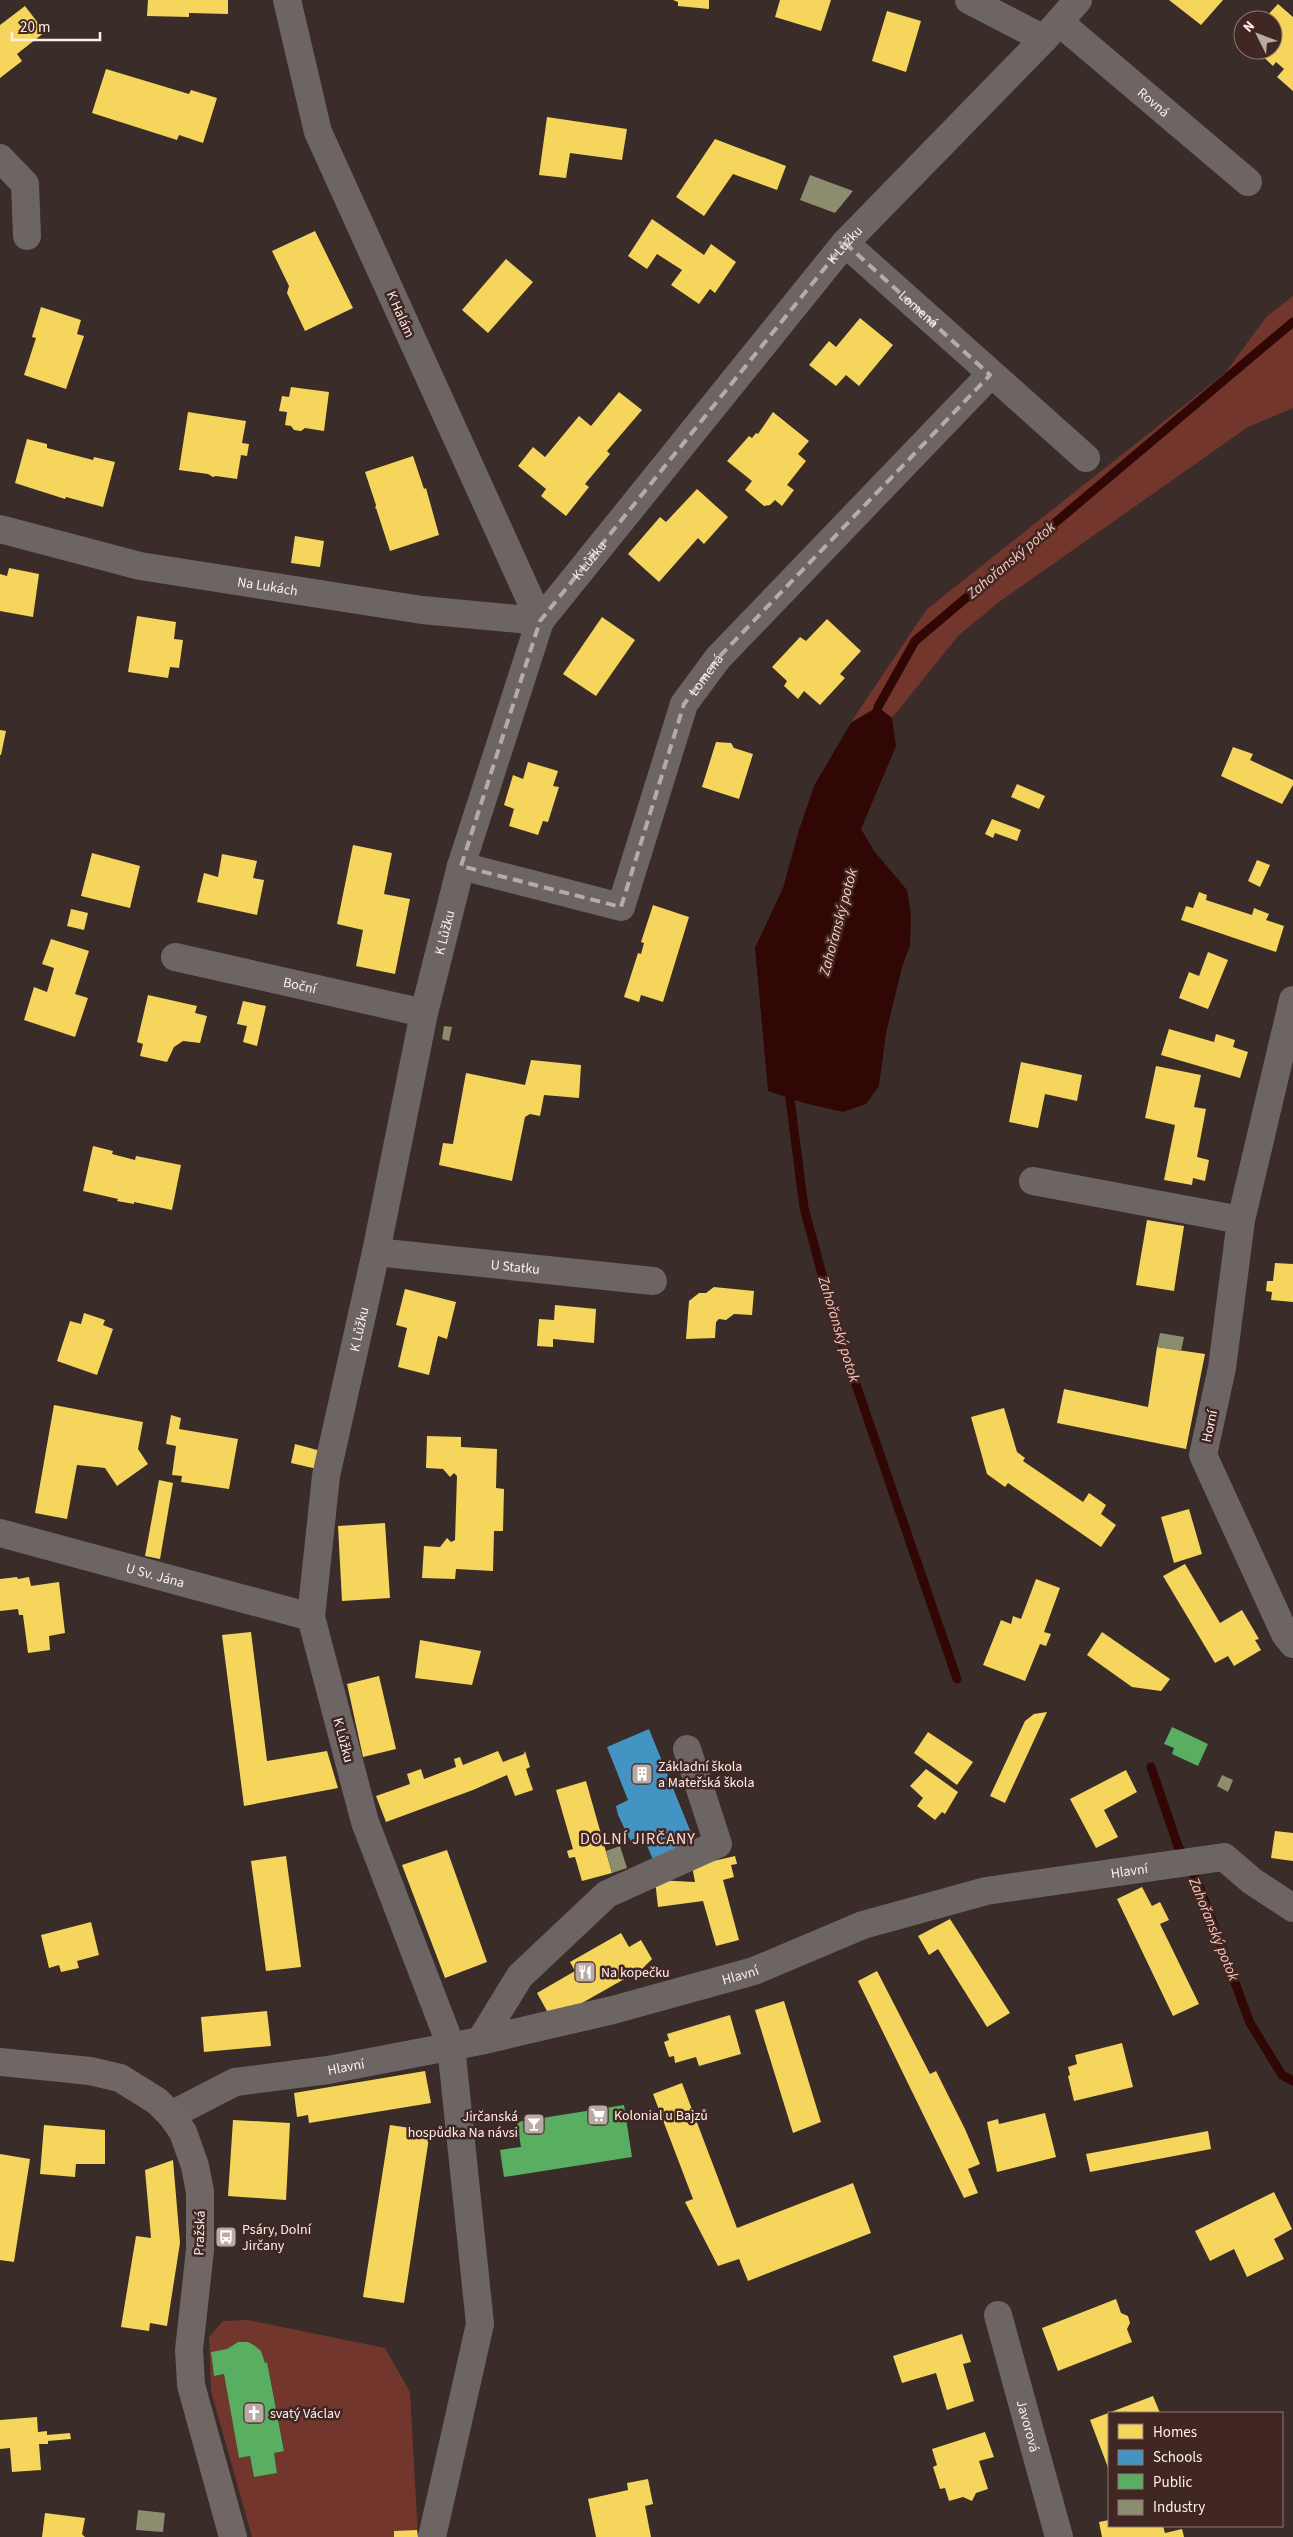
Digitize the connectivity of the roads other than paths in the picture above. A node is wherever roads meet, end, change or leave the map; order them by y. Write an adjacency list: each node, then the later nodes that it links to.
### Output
1 (286, 0): 12 (street, K Halám)
2 (969, 0): 4 (street, Rovná)
3 (1078, 0): 4 (street, K Lůžku)
4 (1051, 30): 6 (street, Rovná); 8 (street, K Lůžku)
5 (0, 158): 7 (street)
6 (1248, 182)
7 (27, 236)
8 (845, 243): 9 (street, Lomená); 12 (street, K Lůžku)
9 (990, 374): 10 (street, Lomená); 13 (street, Lomená)
10 (1086, 458)
11 (0, 529): 12 (street, Na Lukách)
12 (540, 620): 13 (street, K Lůžku)
13 (461, 866): 16 (street, K Lůžku)
14 (175, 957): 16 (street, Boční)
15 (1293, 1000): 18 (street, Horní)
16 (424, 1012): 19 (street, K Lůžku)
17 (1033, 1181): 18 (street)
18 (1241, 1220): 23 (street, Horní)
19 (376, 1252): 20 (street, U Statku); 22 (street, K Lůžku)
20 (653, 1281)
21 (0, 1533): 22 (street, U Sv. Jána)
22 (312, 1616): 27 (street, K Lůžku)
23 (1293, 1644)
24 (687, 1749): 26 (street)
25 (1293, 1908): 26 (street, Hlavní)
26 (480, 2041): 27 (street, Hlavní)
27 (451, 2046): 29 (street, Hlavní); 32 (street, K Lůžku)
28 (0, 2062): 29 (main road, Pražská)
29 (172, 2115): 31 (main road, Pražská)
30 (998, 2315): 33 (street, Javorová)
31 (233, 2537)
32 (432, 2537)
33 (1059, 2537)

